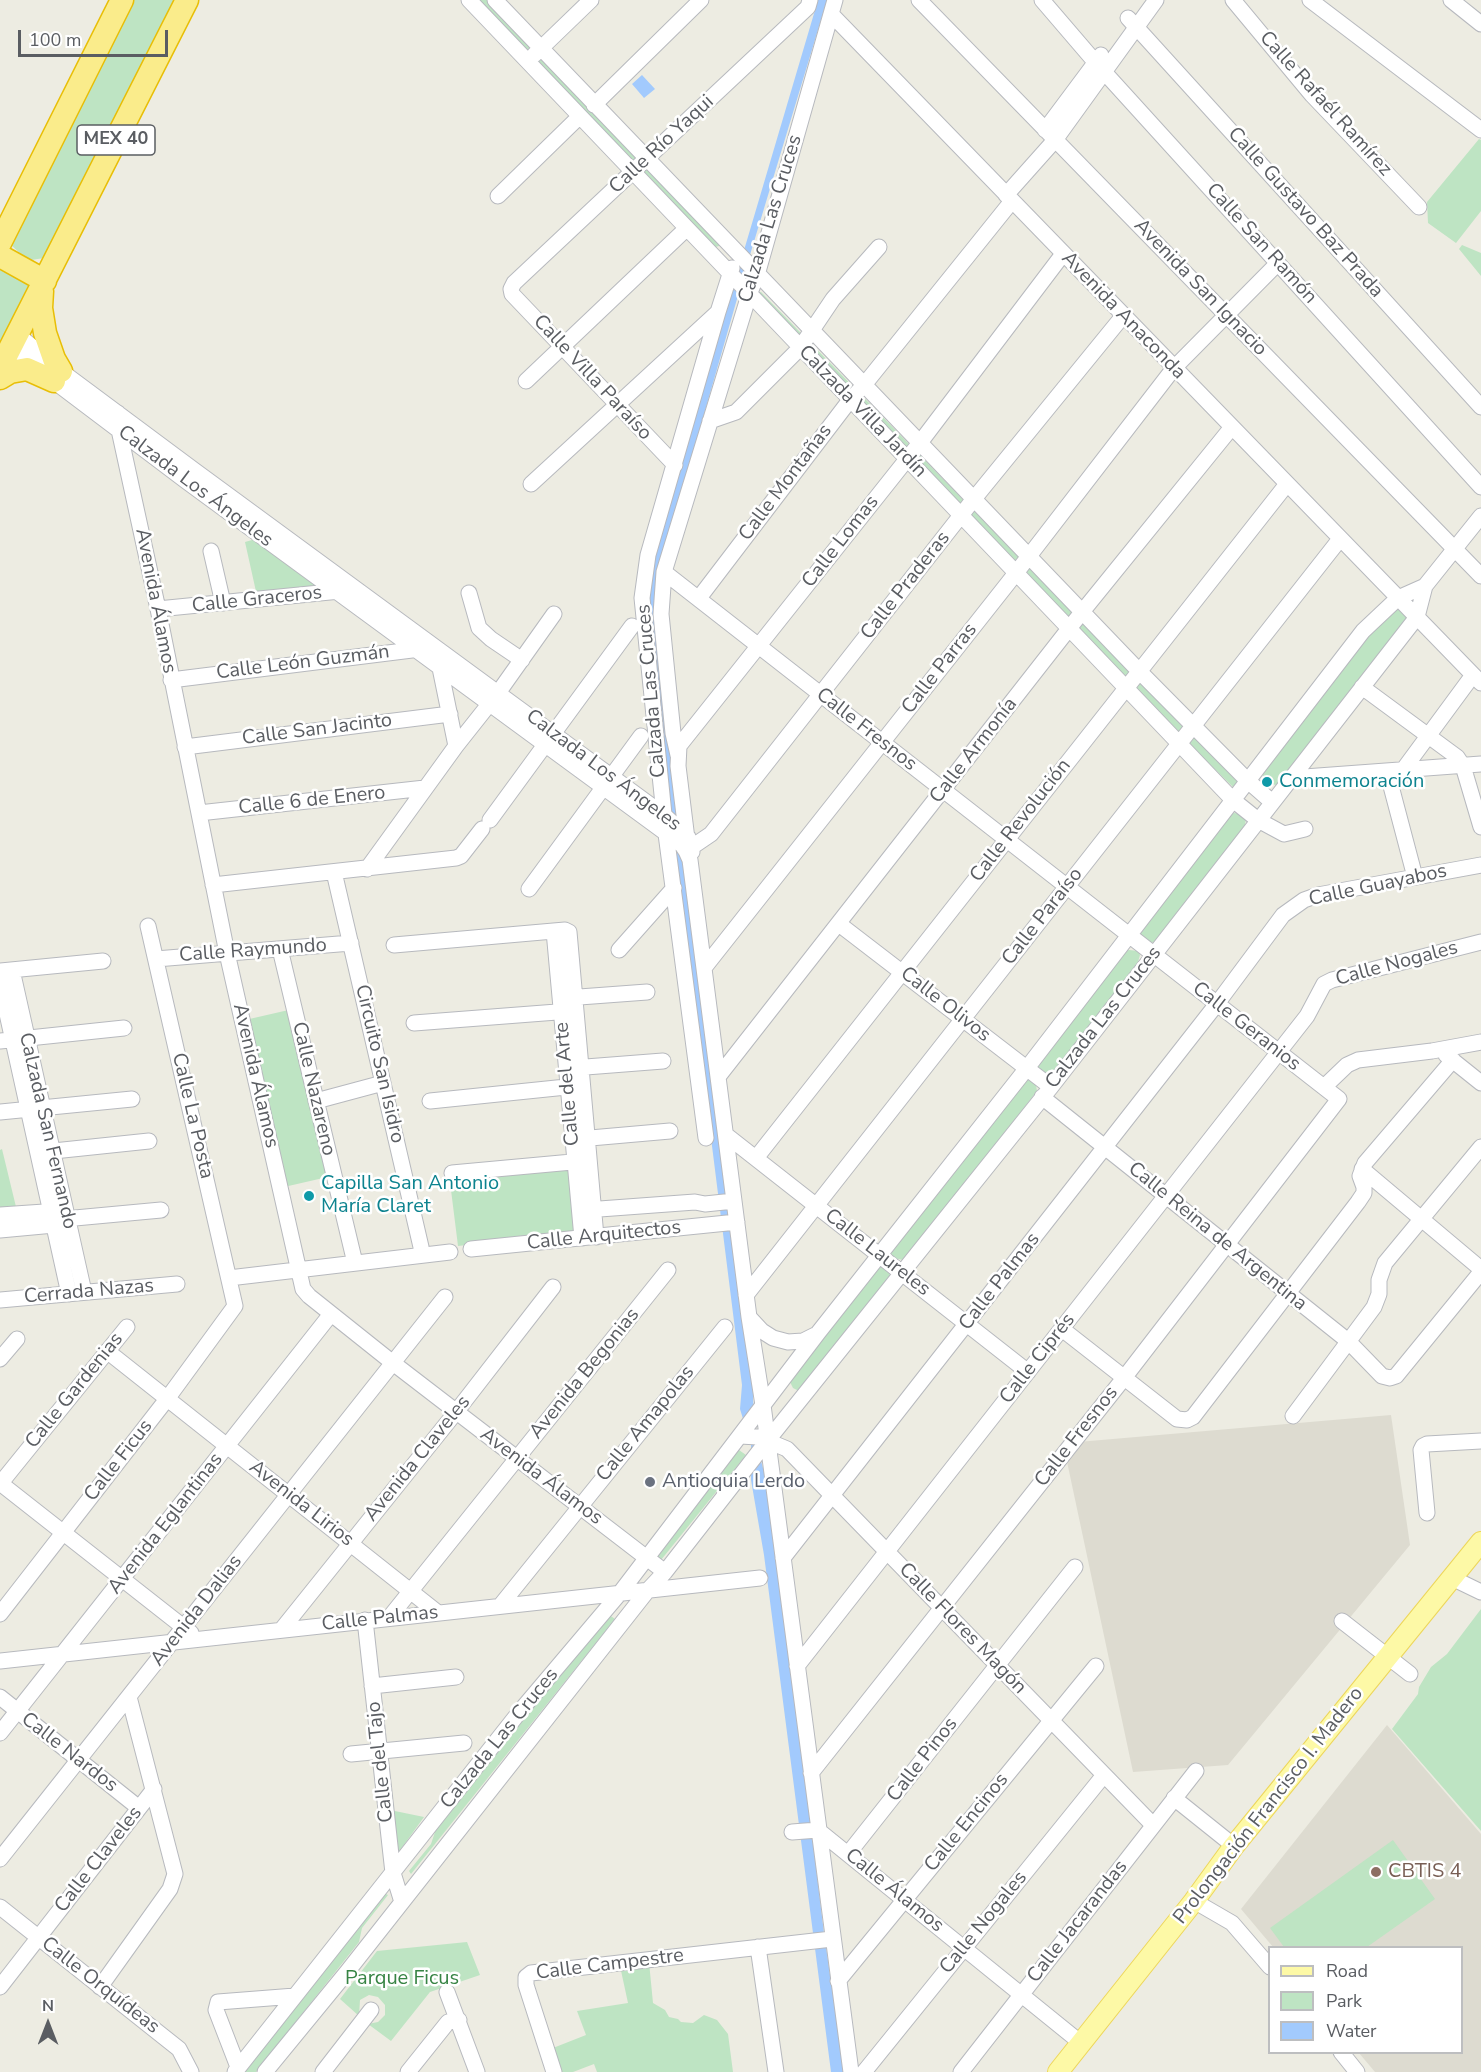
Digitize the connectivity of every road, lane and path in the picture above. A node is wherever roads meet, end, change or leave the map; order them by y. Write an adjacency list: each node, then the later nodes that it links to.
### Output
1 (122, 0): 31 (highway, MEX 40)
2 (187, 0): 39 (highway, MEX 40)
3 (469, 0): 19 (street, Calzada Villa Jardín)
4 (495, 0): 18 (street, Calzada Villa Jardín)
5 (591, 0): 18 (street)
6 (701, 0): 21 (street)
7 (810, 0): 25 (street, Calle Río Yaqui)
8 (919, 0): 24 (street, Avenida San Ignacio)
9 (1042, 0): 20 (street, Calle San Ramón)
10 (1143, 0): 16 (street)
11 (1156, 0): 16 (street)
12 (1233, 0): 29 (street, Calle Rafaél Ramírez)
13 (1310, 0): 23 (street)
14 (1450, 0): 17 (street)
15 (833, 7): 28 (street, Avenida Anaconda); 38 (street, Calzada Las Cruces)
16 (1132, 22): 20 (street, Calle Montañas); 56 (street, Calle Gustavo Baz Prada)
17 (1481, 24)
18 (541, 49): 19 (street); 21 (street, Calzada Villa Jardín)
19 (527, 62): 22 (street, Calzada Villa Jardín)
20 (1100, 66): 24 (street, Calle Montañas); 36 (street, Calle San Ramón)
21 (594, 105): 25 (street, Calzada Villa Jardín)
22 (579, 117): 26 (street, Calzada Villa Jardín); 27 (street)
23 (1481, 130)
24 (1050, 135): 28 (street, Calle Montañas); 43 (street, Avenida San Ignacio)
25 (647, 160): 26 (street, Calle Río Yaqui); 33 (street, Calzada Villa Jardín)
26 (633, 173): 30 (street, Calzada Villa Jardín); 40 (street, Calle Río Yaqui)
27 (498, 196)
28 (1009, 198): 34 (street, Avenida Anaconda); 53 (street, Calle Montañas)
29 (1419, 207)
30 (686, 229): 37 (street, Calzada Villa Jardín); 46 (street)
31 (0, 243)
32 (879, 247): 45 (street)
33 (737, 254): 37 (street, Calzada Las Cruces); 38 (street, Calzada Villa Jardín)
34 (1063, 254): 44 (street, Avenida Anaconda); 61 (street, Calle Lomas)
35 (0, 256): 39 (highway)
36 (1278, 263): 43 (street, Calle Parras); 67 (street, Calle San Ramón)
37 (730, 274): 41 (street, Calzada Villa Jardín); 42 (street, Calzada Las Cruces)
38 (757, 275): 41 (street, Calzada Las Cruces); 45 (street, Calzada Villa Jardín)
39 (45, 281): 48 (highway, MEX 40); 50 (highway)
40 (511, 289): 46 (street, Calle Villa Paraíso)
41 (749, 295): 47 (street, Calzada Villa Jardín); 58 (street, Calzada Las Cruces)
42 (717, 312): 55 (street); 63 (street, Calzada Las Cruces)
43 (1226, 315): 49 (street, Calle Parras); 73 (street, Avenida San Ignacio)
44 (1123, 316): 49 (street, Avenida Anaconda); 68 (street, Calle Praderas)
45 (811, 331): 47 (street); 53 (street, Calzada Villa Jardín)
46 (562, 347): 52 (street); 55 (street, Calle Villa Paraíso)
47 (800, 348): 54 (street, Calzada Villa Jardín); 58 (street)
48 (9, 350): 50 (street, Calzada Los Ángeles)
49 (1174, 368): 59 (street, Avenida Anaconda); 75 (street, Calle Parras)
50 (58, 376): 51 (highway); 57 (street, Calzada Los Ángeles); 60 (street, Calzada Los Ángeles)
51 (0, 378)
52 (526, 381)
53 (864, 386): 54 (street, Calle Montañas); 61 (street, Calzada Villa Jardín)
54 (850, 400): 62 (street, Calzada Villa Jardín); 83 (street, Calle Montañas)
55 (617, 404): 63 (street, Calle Villa Paraíso); 65 (street)
56 (1481, 407)
57 (118, 413): 60 (street, Avenida Álamos); 64 (street, Calzada Los Ángeles)
58 (710, 421): 76 (street, Calzada Las Cruces)
59 (1232, 427): 66 (street, Avenida Anaconda); 87 (street, Calle Armonía)
60 (119, 430): 64 (street, Calzada Los Ángeles); 86 (street, Avenida Álamos)
61 (920, 444): 62 (street, Calle Lomas); 68 (street, Calzada Villa Jardín)
62 (907, 459): 69 (street, Calzada Villa Jardín); 92 (street, Calle Lomas)
63 (675, 465): 129 (street, Calzada Las Cruces)
64 (190, 475): 71 (street, Calzada Los Ángeles)
65 (531, 484)
66 (1287, 484): 72 (street, Avenida Anaconda); 97 (street, Calle Revolución)
67 (1481, 487)
68 (974, 500): 69 (street, Calle Praderas); 75 (street, Calzada Villa Jardín)
69 (961, 516): 77 (street, Calzada Villa Jardín); 102 (street, Calle Praderas)
70 (1481, 516): 73 (street, Calzada Las Cruces)
71 (271, 535): 80 (street, Calzada Los Ángeles); 81 (street, Calzada Los Ángeles)
72 (1340, 539): 84 (street, Avenida Anaconda); 105 (street, Calle Paraíso)
73 (1455, 549): 78 (street, Avenida San Ignacio); 79 (street, Calzada Las Cruces)
74 (211, 551): 85 (street)
75 (1028, 557): 77 (street, Calle Parras); 87 (street, Calzada Villa Jardín)
76 (664, 572): 83 (street, Calle Fresnos); 113 (street, Calzada Las Cruces)
77 (1016, 573): 91 (street, Calzada Villa Jardín); 109 (street, Calle Parras)
78 (1481, 576)
79 (1425, 586): 84 (street, Calzada Las Cruces); 89 (street, Calzada Las Cruces)
80 (356, 587): 81 (street, Calle Graceros); 93 (street, Calzada Los Ángeles)
81 (337, 592): 85 (street, Calle Graceros); 94 (street, Calzada Los Ángeles)
82 (469, 593): 95 (street)
83 (699, 598): 92 (street, Calle Fresnos)
84 (1398, 598): 89 (street, Avenida Anaconda); 119 (street, Calzada Las Cruces)
85 (223, 603): 86 (street, Calle Graceros)
86 (158, 609): 99 (street, Avenida Álamos)
87 (1082, 612): 91 (street, Calle Armonía); 97 (street, Calzada Villa Jardín)
88 (554, 614): 95 (street)
89 (1417, 617): 98 (street, Avenida Anaconda); 100 (street, Calzada Las Cruces)
90 (632, 626): 108 (street)
91 (1069, 629): 101 (street, Calzada Villa Jardín); 122 (street, Calle Armonía)
92 (759, 645): 102 (street, Calle Fresnos); 113 (street, Calle Lomas)
93 (436, 647): 94 (street, Calle León Guzmán); 96 (street); 103 (street, Calzada Los Ángeles)
94 (415, 649): 96 (street, Calzada Los Ángeles); 99 (street, Calle León Guzmán)
95 (522, 660): 103 (street)
96 (439, 666): 103 (street, Calzada Los Ángeles); 104 (street)
97 (1138, 672): 101 (street, Calle Revolución); 105 (street, Calzada Villa Jardín)
98 (1477, 679): 106 (street)
99 (171, 680): 112 (street, Avenida Álamos)
100 (1362, 687): 106 (street); 118 (street, Calzada Las Cruces)
101 (1125, 688): 110 (street, Calzada Villa Jardín); 130 (street, Calle Revolución)
102 (821, 694): 109 (street, Calle Fresnos); 129 (street, Calle Praderas)
103 (494, 698): 108 (street, Calzada Los Ángeles); 111 (street)
104 (450, 714): 111 (street); 112 (street, Calle San Jacinto)
105 (1194, 726): 110 (street, Calle Paraíso); 119 (street, Calzada Villa Jardín)
106 (1429, 735): 115 (street); 116 (street)
107 (641, 736): 120 (street)
108 (548, 739): 120 (street, Calzada Los Ángeles); 132 (street)
109 (882, 742): 122 (street, Calle Fresnos); 151 (street, Calle Parras)
110 (1180, 744): 123 (street, Calzada Villa Jardín); 136 (street, Calle Paraíso)
111 (456, 746): 121 (street)
112 (185, 747): 125 (street, Avenida Álamos)
113 (678, 755): 129 (street)
114 (1481, 764): 115 (street)
115 (1462, 766): 116 (street); 127 (street)
116 (1403, 770): 117 (street)
117 (1386, 771): 118 (street); 134 (street)
118 (1291, 778): 124 (street, Calzada Las Cruces)
119 (1248, 781): 123 (street, Calzada Las Cruces); 124 (street, Calzada Villa Jardín)
120 (608, 782): 129 (street, Calzada Los Ángeles); 138 (street)
121 (425, 788): 125 (street, Calle 6 de Enero); 132 (street)
122 (943, 790): 130 (street, Calle Fresnos); 139 (street, Calle Armonía)
123 (1233, 800): 126 (street, Calzada Villa Jardín); 141 (street, Calzada Las Cruces)
124 (1272, 802): 126 (street, Calzada Las Cruces)
125 (199, 813): 135 (street, Avenida Álamos)
126 (1258, 820): 128 (street, Calzada Villa Jardín); 148 (street, Calzada Las Cruces)
127 (1481, 827)
128 (1305, 829)
129 (680, 839): 137 (street, Calzada Las Cruces); 151 (street, Calzada Las Cruces)
130 (1006, 839): 136 (street, Calle Fresnos); 153 (street, Calle Revolución)
131 (1481, 865): 134 (street, Calle Guayabos)
132 (366, 869): 133 (street)
133 (334, 872): 135 (street); 143 (street, Circuito San Isidro)
134 (1415, 877): 157 (street, Calle Guayabos)
135 (213, 885): 147 (street, Avenida Álamos)
136 (1067, 887): 141 (street, Calle Fresnos); 158 (street, Calle Paraíso)
137 (674, 888): 146 (street); 184 (street, Calzada Las Cruces)
138 (529, 889)
139 (839, 924): 153 (street, Calle Olivos); 169 (street, Calle Armonía)
140 (148, 926): 149 (street, Calle La Posta)
141 (1129, 936): 148 (street, Calle Fresnos); 168 (street, Calzada Las Cruces)
142 (1481, 942): 164 (street, Calle Nogales)
143 (351, 944): 145 (street, Calle Raymundo); 170 (street, Circuito San Isidro)
144 (393, 945): 156 (street, Calle del Arte)
145 (280, 949): 147 (street, Calle Raymundo); 177 (street, Calle Nazareno)
146 (619, 950)
147 (227, 953): 149 (street, Calle Raymundo); 214 (street, Avenida Álamos)
148 (1154, 955): 157 (street, Calle Geranios); 174 (street, Calzada Las Cruces)
149 (156, 959): 218 (street, Calle La Posta)
150 (103, 961): 152 (street)
151 (704, 968): 169 (street, Calzada Las Cruces)
152 (6, 970): 161 (street, Calzada San Fernando)
153 (902, 972): 158 (street, Calle Olivos); 189 (street, Calle Revolución)
154 (0, 982): 161 (street, Calzada San Fernando)
155 (647, 992): 156 (street)
156 (568, 1004): 159 (street); 167 (street, Calle del Arte)
157 (1216, 1005): 164 (street, Calle Geranios); 187 (street, Calle Palmas)
158 (963, 1019): 168 (street, Calle Olivos); 197 (street, Calle Paraíso)
159 (414, 1023)
160 (124, 1028): 161 (street)
161 (13, 1040): 179 (street, Calzada San Fernando)
162 (1481, 1042): 163 (street)
163 (1432, 1051): 165 (street); 173 (street)
164 (1278, 1052): 173 (street, Calle Geranios); 193 (street, Calle Ciprés)
165 (1453, 1060): 171 (street); 191 (street)
166 (663, 1061): 167 (street)
167 (574, 1068): 172 (street, Calle del Arte)
168 (1027, 1068): 174 (street, Calle Olivos); 212 (street, Calzada Las Cruces)
169 (718, 1077): 182 (street, Calzada Las Cruces)
170 (383, 1083): 177 (street); 211 (street, Circuito San Isidro)
171 (1481, 1083)
172 (576, 1086): 178 (street); 183 (street, Calle del Arte)
173 (1324, 1087): 176 (street, Calle Geranios)
174 (1047, 1092): 187 (street, Calle Reina de Argentina); 217 (street, Calzada Las Cruces)
175 (132, 1099): 179 (street)
176 (1339, 1099): 208 (street, Calle Fresnos)
177 (316, 1101): 213 (street, Calle Nazareno)
178 (430, 1101)
179 (35, 1109): 180 (street); 188 (street, Calzada San Fernando)
180 (0, 1112)
181 (670, 1131): 183 (street)
182 (726, 1135): 189 (street, Calle Laureles); 194 (street, Calzada Las Cruces)
183 (580, 1138): 190 (street, Calle del Arte)
184 (706, 1138)
185 (149, 1141): 188 (street)
186 (1481, 1146): 202 (street)
187 (1105, 1148): 193 (street, Calle Reina de Argentina); 230 (street, Calle Palmas)
188 (45, 1152): 201 (street, Calzada San Fernando)
189 (756, 1158): 197 (street, Calle Laureles)
190 (582, 1161): 192 (street); 199 (street, Calle del Arte)
191 (1362, 1169): 202 (street); 223 (street)
192 (452, 1173)
193 (1166, 1196): 208 (street, Calle Reina de Argentina); 233 (street, Calle Ciprés)
194 (734, 1201): 196 (street); 203 (street, Calzada Las Cruces)
195 (678, 1203): 196 (street); 199 (street); 205 (street)
196 (713, 1203): 204 (street)
197 (816, 1206): 212 (street, Calle Laureles); 224 (street, Calle Paraíso)
198 (160, 1209): 201 (street)
199 (586, 1210): 207 (street, Calle del Arte)
200 (0, 1215): 201 (street)
201 (62, 1218): 206 (street); 221 (street, Calzada San Fernando); 222 (street, Calzada San Fernando)
202 (1422, 1219): 216 (street); 236 (street)
203 (737, 1222): 204 (street, Calle Arquitectos); 224 (street, Calzada Las Cruces)
204 (715, 1223): 205 (street, Calle Arquitectos)
205 (680, 1229): 207 (street, Calle Arquitectos)
206 (0, 1230)
207 (589, 1237): 209 (street, Calle Arquitectos)
208 (1227, 1244): 223 (street, Calle Reina de Argentina); 241 (street, Calle Fresnos)
209 (471, 1249)
210 (450, 1252): 211 (street)
211 (422, 1255): 213 (street)
212 (879, 1255): 217 (street, Calle Laureles); 234 (street, Calzada Las Cruces)
213 (355, 1263): 214 (street)
214 (299, 1270): 218 (street); 228 (street, Avenida Álamos)
215 (668, 1270): 250 (street, Avenida Begonias)
216 (1481, 1271): 236 (street, Calle Reina de Argentina)
217 (902, 1273): 230 (street, Calle Laureles); 247 (street, Calzada Las Cruces)
218 (230, 1278): 227 (street, Calle La Posta)
219 (177, 1284): 221 (street, Cerrada Nazas)
220 (553, 1287): 244 (street, Avenida Claveles)
221 (84, 1292): 222 (street, Cerrada Nazas)
222 (69, 1293): 226 (street, Cerrada Nazas)
223 (1288, 1293): 236 (street, Calle Reina de Argentina); 241 (street)
224 (746, 1295): 229 (street, Calzada Las Cruces)
225 (445, 1297): 239 (street, Avenida Dalias)
226 (0, 1300)
227 (235, 1306): 242 (street, Calle Ficus)
228 (332, 1314): 239 (street, Avenida Álamos); 249 (street, Avenida Eglantinas)
229 (749, 1317): 234 (street); 243 (street, Calzada Las Cruces)
230 (967, 1324): 240 (street, Calle Laureles); 255 (street, Calle Palmas)
231 (127, 1327): 237 (street, Calle Gardenias)
232 (725, 1327): 256 (street, Calle Amapolas)
233 (1062, 1329): 240 (street, Calle Ciprés); 241 (street)
234 (818, 1333): 243 (street, Calzada Las Cruces)
235 (17, 1339): 238 (street)
236 (1348, 1341): 245 (street)
237 (107, 1351): 242 (street, Avenida Lirios); 253 (street, Calle Gardenias)
238 (0, 1359)
239 (393, 1363): 244 (street, Avenida Álamos); 254 (street, Avenida Dalias)
240 (1028, 1372): 261 (street, Calle Ciprés)
241 (1124, 1378): 274 (street, Calle Fresnos)
242 (167, 1399): 249 (street, Avenida Lirios); 258 (street, Calle Ficus)
243 (763, 1405): 246 (street, Calzada Las Cruces); 247 (street, Calzada Las Cruces)
244 (456, 1412): 250 (street, Avenida Álamos); 260 (street, Avenida Claveles)
245 (1293, 1416)
246 (740, 1436): 247 (street); 262 (street, Calzada Las Cruces)
247 (768, 1440): 251 (street, Calzada Las Cruces); 252 (street, Calzada Las Cruces); 255 (street, Calle Flores Magón)
248 (1481, 1441): 257 (street)
249 (227, 1446): 254 (street, Avenida Lirios); 268 (street, Avenida Eglantinas)
250 (517, 1459): 256 (street, Avenida Álamos); 270 (street, Avenida Begonias)
251 (746, 1468): 252 (street); 265 (street, Calzada Las Cruces)
252 (773, 1480): 263 (street, Calzada Las Cruces)
253 (0, 1483): 258 (street)
254 (289, 1495): 260 (street, Avenida Lirios); 280 (street, Avenida Dalias)
255 (832, 1496): 261 (street, Calle Flores Magón); 263 (street, Calle Palmas)
256 (580, 1507): 262 (street, Avenida Álamos); 273 (street, Calle Amapolas)
257 (1427, 1513)
258 (63, 1533): 268 (street); 276 (street, Calle Ficus)
259 (1481, 1542): 267 (main road, Prolongación Francisco I. Madero)
260 (351, 1544): 270 (street, Avenida Lirios); 281 (street, Avenida Claveles)
261 (887, 1552): 274 (street, Calle Flores Magón); 288 (street, Calle Ciprés)
262 (647, 1558): 265 (street, Avenida Álamos); 272 (street, Calzada Las Cruces)
263 (783, 1558): 288 (street, Calzada Las Cruces)
264 (1076, 1567): 287 (street, Calle Pinos)
265 (665, 1572): 269 (street, Calzada Las Cruces)
266 (760, 1578): 269 (street, Calle Palmas)
267 (1452, 1578): 271 (street); 285 (main road, Prolongación Francisco I. Madero)
268 (122, 1579): 280 (street); 284 (street, Avenida Eglantinas)
269 (648, 1590): 272 (street, Calle Palmas); 316 (street, Calzada Las Cruces)
270 (411, 1592): 275 (street, Avenida Lirios); 277 (street, Avenida Begonias)
271 (1481, 1592)
272 (620, 1593): 273 (street, Calle Palmas); 313 (street, Calzada Las Cruces)
273 (500, 1606): 275 (street, Calle Palmas)
274 (941, 1608): 287 (street, Calle Flores Magón); 303 (street, Calle Fresnos)
275 (438, 1613): 277 (street, Calle Palmas)
276 (0, 1614)
277 (389, 1618): 278 (street, Calle Palmas)
278 (365, 1620): 281 (street, Calle Palmas); 292 (street, Calle del Tajo)
279 (1342, 1621): 285 (street)
280 (184, 1628): 282 (street); 283 (street, Avenida Dalias)
281 (282, 1629): 282 (street, Calle Palmas)
282 (198, 1639): 283 (street, Calle Palmas)
283 (173, 1642): 284 (street, Calle Palmas); 294 (street, Avenida Dalias)
284 (63, 1653): 286 (street, Calle Palmas); 295 (street, Avenida Eglantinas)
285 (1388, 1657): 290 (street); 310 (main road, Prolongación Francisco I. Madero)
286 (0, 1661)
287 (998, 1665): 296 (street, Calle Flores Magón); 311 (street, Calle Pinos)
288 (797, 1666): 303 (street, Calzada Las Cruces)
289 (1096, 1666): 296 (street, Calle Encinos)
290 (1410, 1674)
291 (456, 1677): 292 (street)
292 (372, 1686): 299 (street, Calle del Tajo)
293 (0, 1697): 295 (street, Calle Nardos)
294 (129, 1697): 301 (street, Avenida Dalias); 305 (street)
295 (17, 1711): 297 (street, Avenida Eglantinas); 301 (street, Calle Nardos)
296 (1051, 1720): 304 (street, Calle Flores Magón); 314 (street, Calle Encinos)
297 (0, 1733)
298 (464, 1743): 299 (street)
299 (380, 1751): 300 (street); 313 (street, Calle del Tajo)
300 (351, 1754)
301 (79, 1760): 307 (street, Calle Nardos); 312 (street, Avenida Dalias)
302 (1196, 1772): 306 (street, Calle Jacarandas)
303 (811, 1773): 309 (street, Calzada Las Cruces)
304 (1104, 1775): 308 (street, Calle Flores Magón); 321 (street, Calle Nogales)
305 (154, 1789): 307 (street, Calle Claveles); 325 (street)
306 (1174, 1798): 308 (street, Calle Jacarandas); 310 (street)
307 (139, 1808): 318 (street, Calle Claveles)
308 (1153, 1825): 327 (street, Calle Jacarandas)
309 (806, 1830): 311 (street, Calle Álamos); 319 (street, Calzada Las Cruces)
310 (1234, 1846): 315 (main road, Prolongación Francisco I. Madero)
311 (848, 1854): 314 (street, Calle Álamos)
312 (0, 1859)
313 (393, 1873): 316 (street, Calle del Tajo); 328 (street, Calzada Las Cruces)
314 (904, 1900): 321 (street, Calle Álamos); 323 (street, Calle Encinos)
315 (1194, 1901): 322 (street); 331 (main road, Prolongación Francisco I. Madero)
316 (402, 1902): 335 (street, Calzada Las Cruces)
317 (0, 1907): 318 (street, Calle Orquídeas)
318 (38, 1938): 324 (street, Calle Claveles); 325 (street, Calle Orquídeas)
319 (823, 1940): 320 (street, Calle Campestre); 323 (street, Calzada Las Cruces)
320 (758, 1947): 339 (street, Calle Campestre); 340 (street)
321 (964, 1948): 327 (street, Calle Álamos); 342 (street, Calle Nogales)
322 (1268, 1966)
323 (838, 1981): 341 (street, Calzada Las Cruces)
324 (0, 1987)
325 (100, 1987): 334 (street, Calle Orquídeas)
326 (447, 1992): 330 (street)
327 (1022, 1995): 331 (street, Calle Álamos); 343 (street, Calle Jacarandas)
328 (295, 1996): 333 (street, Calzada Las Cruces); 333 (street)
329 (372, 2010): 336 (street)
330 (459, 2020): 337 (street); 338 (street)
331 (1081, 2043): 344 (main road, Prolongación Francisco I. Madero)
332 (1343, 2054): 345 (street)
333 (237, 2070)
334 (191, 2072)
335 (266, 2072)
336 (323, 2072)
337 (408, 2072)
338 (477, 2072)
339 (554, 2072)
340 (776, 2072)
341 (851, 2072)
342 (864, 2072)
343 (961, 2072)
344 (1058, 2072)
345 (1357, 2072)

